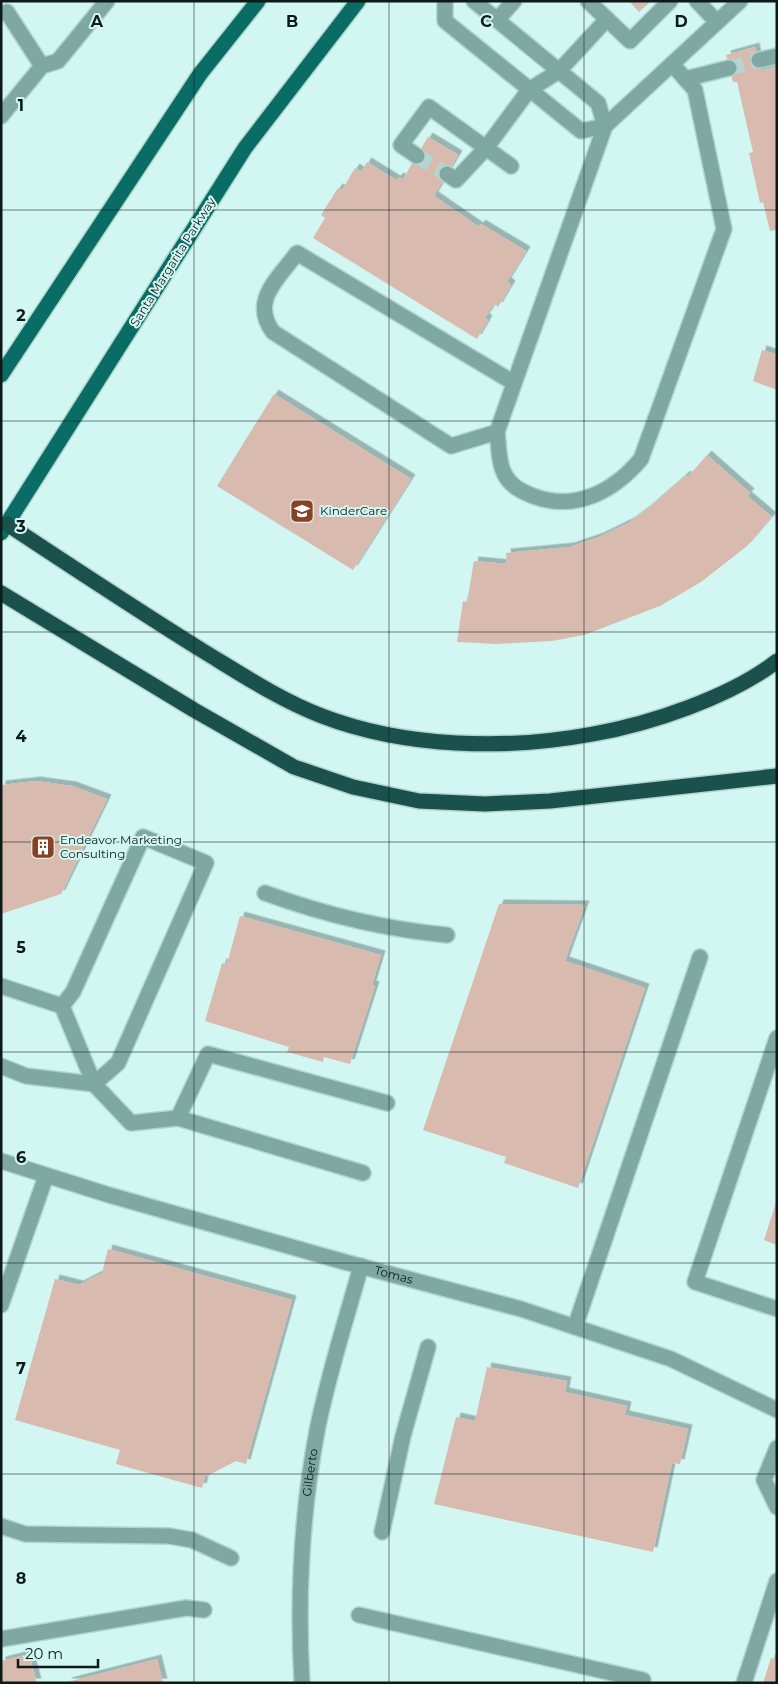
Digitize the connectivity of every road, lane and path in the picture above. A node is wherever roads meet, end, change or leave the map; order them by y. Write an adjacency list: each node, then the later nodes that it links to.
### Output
1 (107, 1): 18 (street)
2 (258, 1): 29 (main road)
3 (358, 1): 32 (main road, Santa Margarita Parkway)
4 (445, 1): 22 (street)
5 (474, 1): 13 (street)
6 (514, 1): 13 (street)
7 (588, 1): 12 (street)
8 (670, 1): 12 (street)
9 (697, 1): 14 (street)
10 (740, 1): 14 (street)
11 (6, 10): 18 (street)
12 (607, 19): 20 (street)
13 (497, 20): 20 (street)
14 (717, 22): 17 (street)
15 (777, 56): 16 (street)
16 (759, 60)
17 (672, 64): 21 (street); 24 (street)
18 (42, 66): 23 (street)
19 (729, 68): 21 (street)
20 (560, 71): 22 (street); 24 (street)
21 (686, 79): 31 (street)
22 (530, 90): 24 (street); 25 (street)
23 (1, 116)
24 (605, 126): 30 (street)
25 (486, 148): 26 (street); 27 (street); 28 (street)
26 (417, 156)
27 (511, 166)
28 (447, 174)
29 (1, 375)
30 (514, 383): 31 (street); 31 (street)
31 (497, 432)
32 (3, 526): 34 (highway)
33 (1, 593): 35 (highway)
34 (777, 661)
35 (777, 776)
36 (265, 893): 37 (street)
37 (447, 935)
38 (700, 957): 52 (street)
39 (1, 986): 40 (street)
40 (62, 1006): 43 (street); 43 (street)
41 (777, 1038): 51 (street)
42 (1, 1066): 43 (street)
43 (94, 1084): 45 (street)
44 (387, 1104): 45 (street)
45 (178, 1118): 47 (street)
46 (1, 1161): 48 (street, Tomas)
47 (363, 1172)
48 (46, 1176): 49 (street, Tomas); 50 (street)
49 (360, 1266): 52 (street, Tomas); 64 (street, Gilberto)
50 (1, 1305)
51 (777, 1309)
52 (575, 1327): 54 (street, Tomas)
53 (428, 1347): 58 (street)
54 (777, 1410)
55 (777, 1448): 56 (street)
56 (777, 1507)
57 (1, 1526): 59 (street)
58 (382, 1532)
59 (230, 1558)
60 (777, 1581): 66 (street)
61 (204, 1610): 63 (street)
62 (359, 1615): 65 (street)
63 (1, 1639)
64 (302, 1683)
65 (642, 1683)
66 (744, 1683)

